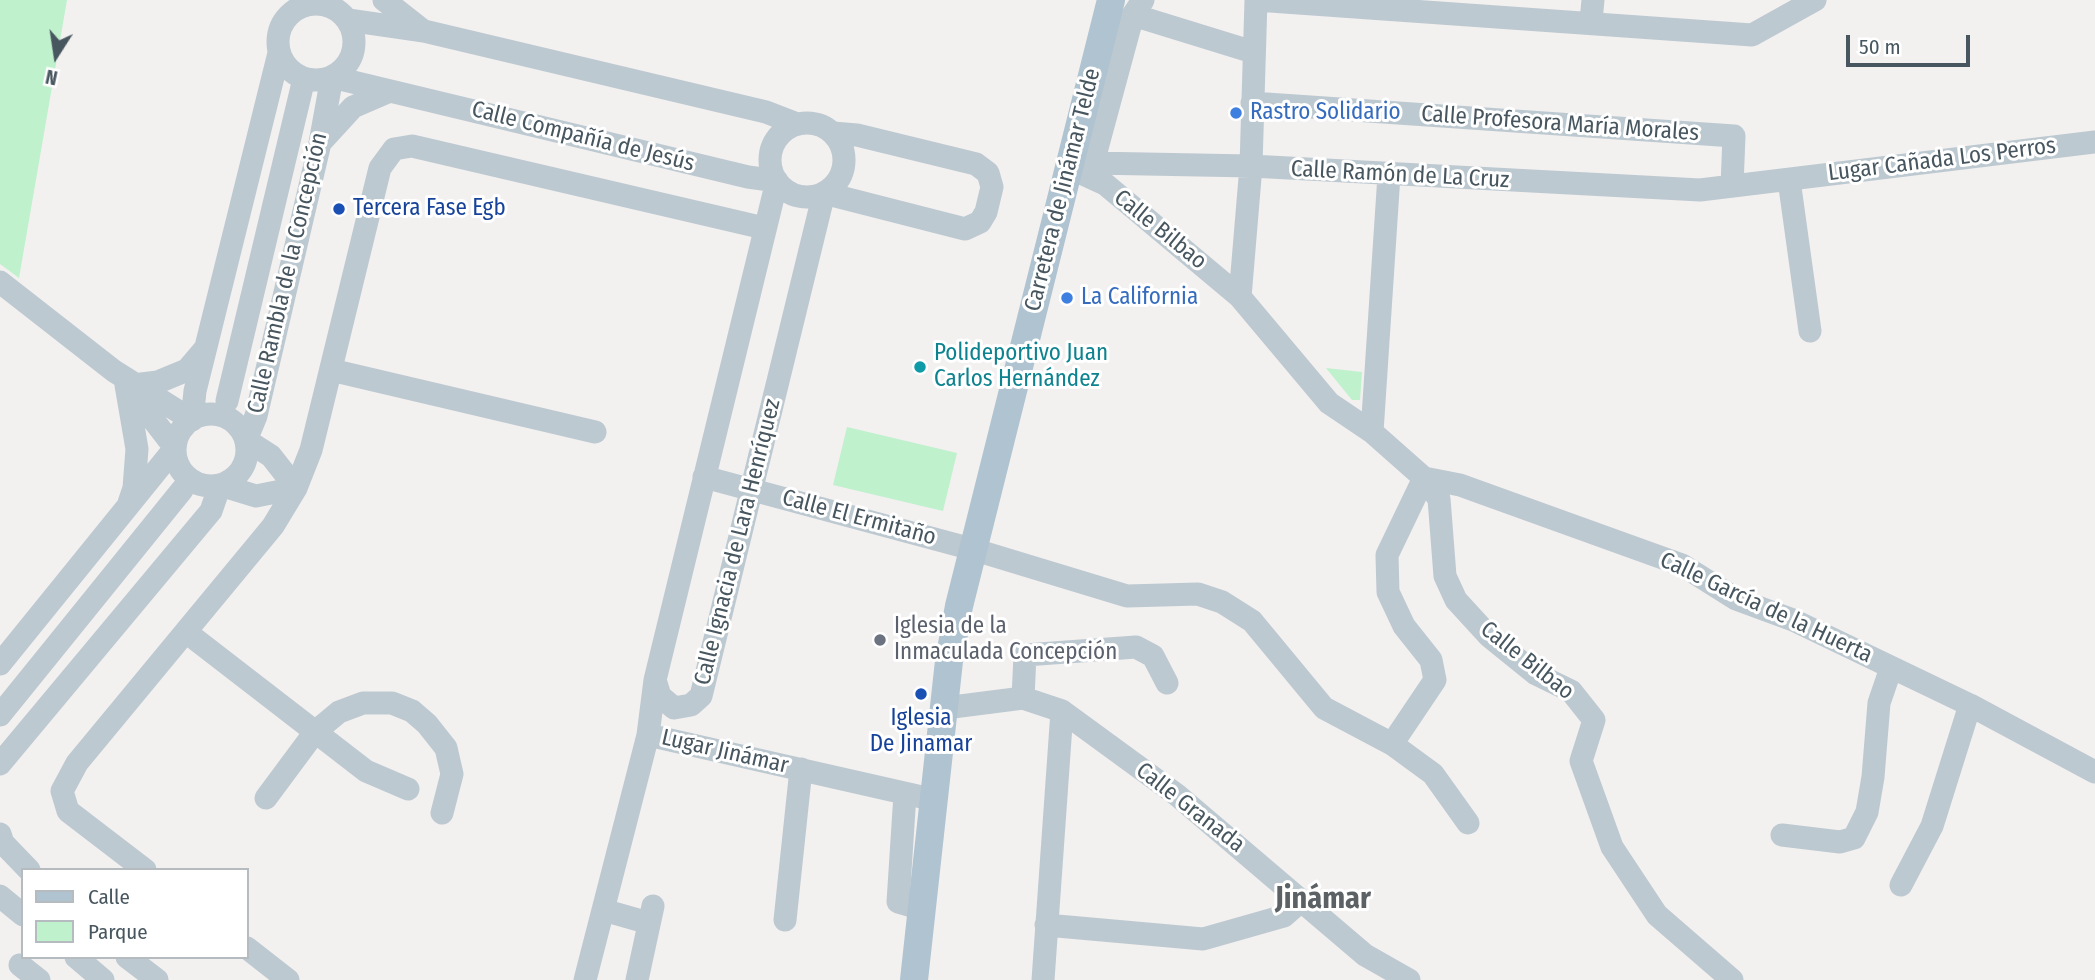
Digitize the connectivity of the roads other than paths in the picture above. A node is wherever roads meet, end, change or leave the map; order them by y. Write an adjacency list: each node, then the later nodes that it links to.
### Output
1 (384, 0): 9 (street)
2 (1256, 0): 5 (street); 11 (street)
3 (1815, 0): 8 (street)
4 (1129, 5): 11 (street); 20 (main road, Carretera de Jinámar Telde)
5 (1448, 6): 8 (street)
6 (291, 7): 7 (street); 10 (street)
7 (350, 10): 9 (street); 12 (street)
8 (1592, 11)
9 (424, 31): 16 (street)
10 (279, 52): 12 (street); 31 (street)
11 (1253, 52): 15 (street)
12 (332, 76): 14 (street, Calle Compañía de Jesús); 19 (street, Calle Rambla de la Concepción)
13 (302, 87): 34 (street)
14 (390, 91): 19 (street); 24 (street, Calle Compañía de Jesús)
15 (1252, 103): 21 (street); 25 (street, Calle Profesora María Morales)
16 (797, 124): 17 (street); 24 (street)
17 (833, 133): 26 (street); 26 (street)
18 (2095, 142): 23 (street, Lugar Cañada Los Perros)
19 (320, 143): 38 (street, Calle Rambla de la Concepción)
20 (1081, 165): 21 (street, Calle Ramón de La Cruz); 29 (street, Calle Bilbao); 51 (main road, Carretera de Jinámar Telde)
21 (1251, 166): 22 (street, Calle Ramón de La Cruz); 29 (street)
22 (1389, 175): 25 (street, Calle Ramón de La Cruz); 37 (street)
23 (1789, 180): 25 (street, Lugar Cañada Los Perros); 30 (street)
24 (777, 181): 26 (street); 27 (street, Calle Ignacia de Lara Henríquez)
25 (1732, 186)
26 (824, 193): 46 (street, Calle Ignacia de Lara Henríquez)
27 (764, 228): 32 (street, Calle Compañía de Jesús); 42 (street, Calle Ignacia de Lara Henríquez)
28 (0, 282): 33 (street)
29 (1240, 297): 37 (street, Calle Bilbao)
30 (1810, 331)
31 (206, 347): 33 (street); 35 (street)
32 (331, 370): 36 (street); 40 (street)
33 (124, 380): 35 (street); 39 (street); 49 (street)
34 (227, 401)
35 (192, 420): 38 (street); 39 (street)
36 (595, 432)
37 (1372, 432): 43 (street, Calle Bilbao)
38 (246, 440): 41 (street, Calle Rambla de la Concepción); 44 (street)
39 (175, 448): 44 (street); 49 (street)
40 (312, 450): 41 (street); 45 (street)
41 (271, 456): 45 (street, Calle Rambla de la Concepción)
42 (704, 477): 46 (street, Calle El Ermitaño); 55 (street, Calle Ignacia de Lara Henríquez)
43 (1424, 478): 54 (street, Calle García de la Huerta); 65 (street); 103 (street, Calle Bilbao)
44 (220, 485): 48 (street); 66 (street)
45 (296, 488): 48 (street); 50 (street)
46 (751, 489): 51 (street, Calle El Ermitaño); 59 (street, Calle Ignacia de Lara Henríquez)
47 (182, 490): 62 (street)
48 (256, 496): 50 (street)
49 (126, 510): 53 (street)
50 (273, 526): 52 (street)
51 (972, 549): 60 (main road, Carretera de Jinámar Telde); 65 (street, Calle El Ermitaño)
52 (186, 632): 63 (street); 80 (street)
53 (0, 664)
54 (1891, 668): 58 (street, Calle García de la Huerta); 77 (street)
55 (655, 680): 59 (street, Calle Ignacia de Lara Henríquez); 64 (street)
56 (1167, 683): 57 (street)
57 (1023, 698): 60 (street, Calle Granada); 61 (street, Calle Granada)
58 (1970, 705): 68 (street, Calle García de la Huerta); 82 (street)
59 (674, 708): 64 (street)
60 (945, 708): 73 (main road, Carretera de Jinámar Telde)
61 (1062, 711): 84 (street, Calle Granada); 89 (street)
62 (0, 715)
63 (315, 732): 70 (street); 72 (street); 74 (street)
64 (648, 735): 67 (street, Lugar Jinámar); 86 (street)
65 (1392, 744): 75 (street, Calle El Ermitaño)
66 (6, 758): 69 (street)
67 (801, 769): 71 (street, Lugar Jinámar); 88 (street, Lugar Jinámar)
68 (2095, 772)
69 (0, 777)
70 (408, 789)
71 (905, 794): 73 (street, Lugar Jinámar); 85 (street)
72 (266, 798)
73 (935, 800): 85 (main road, Carretera de Jinámar Telde)
74 (442, 813)
75 (1468, 823)
76 (0, 834): 79 (street)
77 (1783, 835)
78 (0, 861): 81 (street)
79 (27, 868)
80 (142, 868)
81 (21, 877)
82 (1901, 886)
83 (0, 896): 87 (street)
84 (1301, 901): 89 (street); 102 (street, Calle Granada)
85 (922, 909): 100 (main road, Carretera de Jinámar Telde)
86 (603, 910): 98 (street); 99 (street)
87 (21, 913)
88 (785, 920)
89 (1046, 925): 101 (street)
90 (248, 949): 97 (street)
91 (78, 959): 95 (street)
92 (130, 959): 96 (street)
93 (20, 965): 94 (street)
94 (39, 980)
95 (103, 980)
96 (157, 980)
97 (288, 980)
98 (584, 980)
99 (637, 980)
100 (914, 980)
101 (1043, 980)
102 (1409, 980)
103 (1732, 980)

